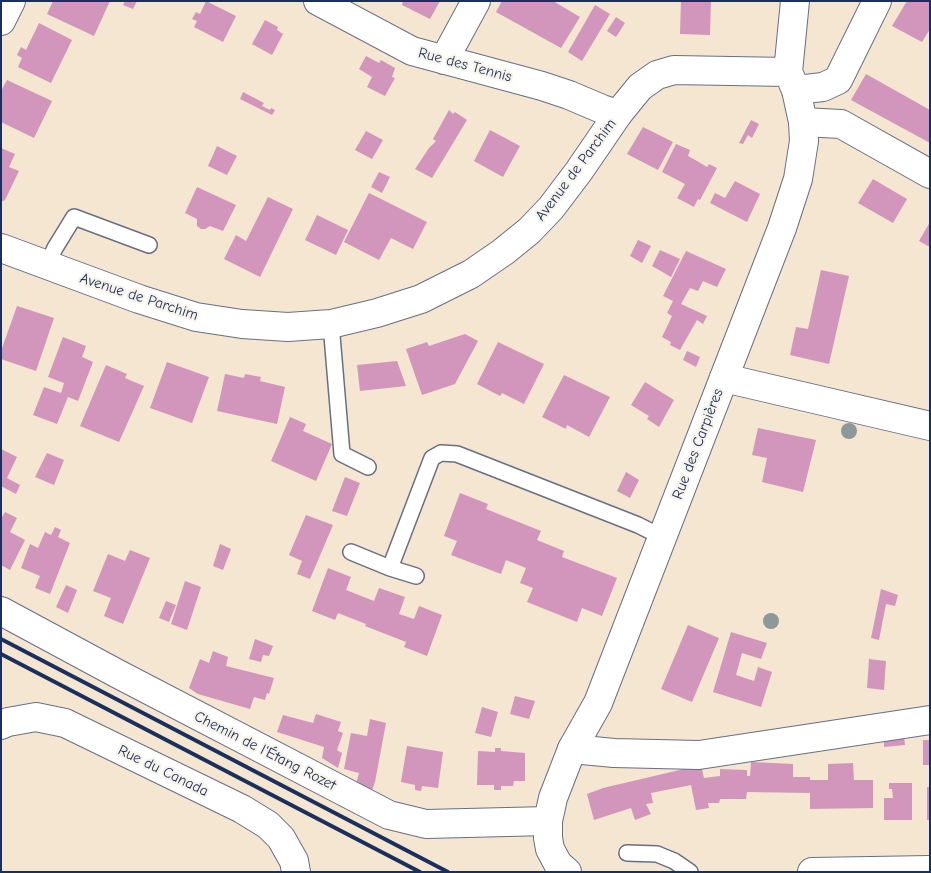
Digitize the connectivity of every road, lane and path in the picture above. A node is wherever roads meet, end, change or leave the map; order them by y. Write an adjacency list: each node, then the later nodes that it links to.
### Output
1 (11, 1): 6 (street)
2 (318, 1): 7 (street, Rue des Tennis)
3 (476, 1): 7 (street)
4 (795, 1): 8 (street, Rue des Carpières)
5 (877, 1): 8 (street, Avenue de Parchim)
6 (1, 20)
7 (444, 60): 9 (street, Rue des Tennis)
8 (792, 81): 9 (street, Avenue de Parchim); 10 (street, Rue des Carpières)
9 (618, 114): 15 (street, Avenue de Parchim)
10 (803, 122): 11 (street); 16 (street, Rue des Carpières)
11 (930, 174)
12 (149, 245): 14 (lane)
13 (1, 248): 14 (street, Avenue de Parchim)
14 (47, 265): 15 (street, Avenue de Parchim)
15 (331, 324): 18 (lane)
16 (724, 378): 17 (street); 19 (street, Rue des Carpières)
17 (930, 426)
18 (368, 467)
19 (662, 537): 21 (lane); 26 (street, Rue des Carpières)
20 (351, 552): 21 (lane)
21 (390, 568): 22 (lane)
22 (416, 576)
23 (1, 611): 27 (street, Chemin de l'Étang Rozet)
24 (930, 720): 26 (street)
25 (1, 726): 30 (street, Rue du Canada)
26 (572, 749): 27 (street, Rue des Carpières)
27 (548, 820): 31 (street, Rue des Carpières)
28 (627, 853): 32 (lane)
29 (930, 870): 33 (street)
30 (296, 872)
31 (567, 872)
32 (690, 872)
33 (812, 872)

